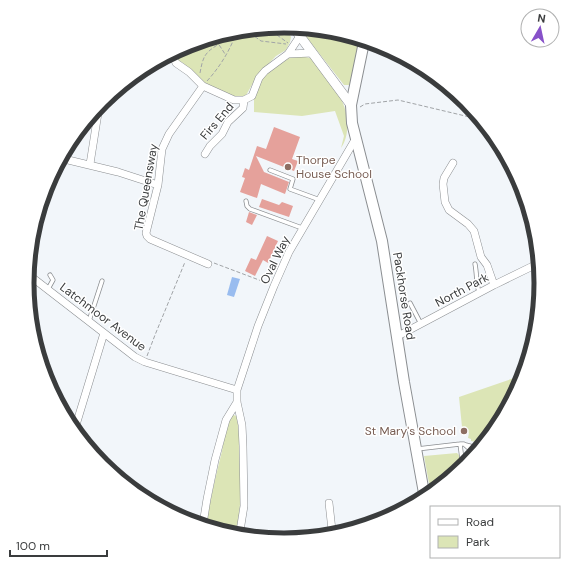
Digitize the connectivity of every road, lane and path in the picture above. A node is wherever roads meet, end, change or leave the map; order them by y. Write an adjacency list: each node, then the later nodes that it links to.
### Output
1 (274, 34): 2 (path)
2 (253, 35)
3 (300, 36): 7 (street); 9 (street)
4 (234, 38): 8 (path)
5 (219, 44): 8 (path); 11 (path)
6 (362, 46): 13 (main road, Packhorse Road)
7 (313, 53): 9 (street); 13 (street)
8 (226, 54): 11 (path)
9 (288, 54): 12 (street, Firs End)
10 (174, 59): 11 (street)
11 (200, 84): 12 (street); 22 (street, The Queensway)
12 (244, 100): 17 (street, Firs End)
13 (351, 108): 15 (path); 16 (main road, Packhorse Road)
14 (98, 116): 20 (street)
15 (472, 117)
16 (356, 138): 23 (street, Oval Way); 41 (main road, Packhorse Road)
17 (205, 154)
18 (66, 159): 20 (street)
19 (453, 163): 33 (street)
20 (90, 164): 22 (street)
21 (270, 170): 23 (lane)
22 (158, 185): 26 (street, The Queensway)
23 (320, 200): 25 (street, Oval Way)
24 (246, 201): 25 (lane)
25 (303, 228): 34 (street, Oval Way)
26 (188, 256): 27 (street, The Queensway); 42 (path)
27 (208, 264): 34 (path)
28 (475, 264): 36 (lane)
29 (533, 266): 33 (street, North Park)
30 (50, 275): 35 (lane)
31 (34, 278): 35 (street, Latchmoor Avenue)
32 (102, 281): 38 (lane)
33 (494, 285): 36 (street, North Park)
34 (274, 286): 43 (street, Oval Way)
35 (48, 289): 38 (street, Latchmoor Avenue)
36 (480, 293): 39 (street, North Park)
37 (410, 303): 39 (lane)
38 (89, 321): 40 (street, Latchmoor Avenue)
39 (421, 324): 41 (street, North Park)
40 (104, 333): 42 (street, Latchmoor Avenue); 45 (street)
41 (398, 336): 48 (main road, Packhorse Road)
42 (145, 362): 43 (street, Latchmoor Avenue)
43 (237, 390): 44 (street, Oval Way)
44 (237, 402): 53 (street); 55 (street, Oval Way)
45 (77, 423)
46 (462, 444): 47 (lane); 48 (lane); 49 (lane); 50 (lane)
47 (473, 447)
48 (416, 449): 51 (main road, Packhorse Road)
49 (470, 450)
50 (463, 458)
51 (424, 491)
52 (329, 503): 54 (street)
53 (204, 520)
54 (332, 528)
55 (240, 529)

